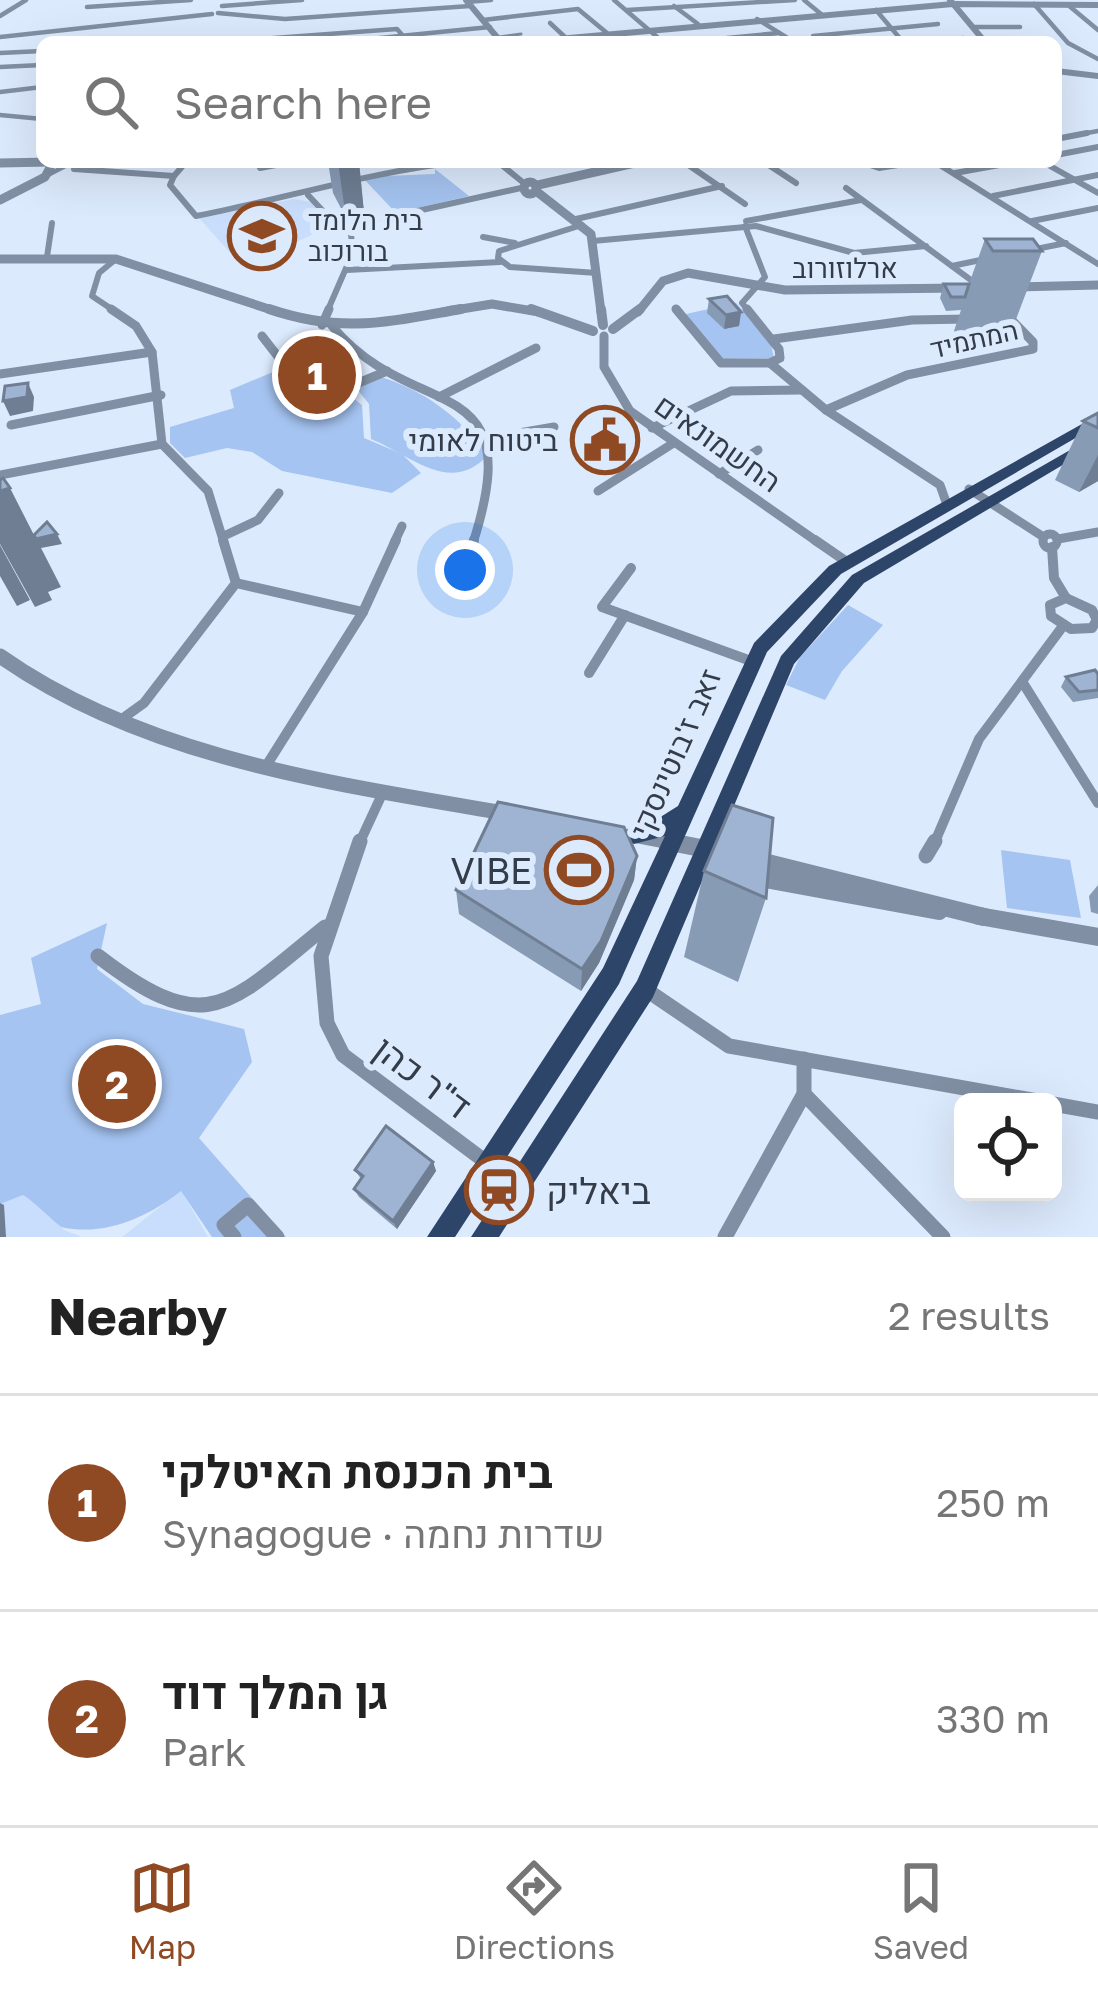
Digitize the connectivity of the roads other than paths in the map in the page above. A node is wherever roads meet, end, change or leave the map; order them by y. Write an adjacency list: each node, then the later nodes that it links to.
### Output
1 (26, 0): 20 (street)
2 (93, 0): 3 (street)
3 (191, 0)
4 (300, 0): 9 (street)
5 (491, 0): 10 (street)
6 (614, 0): 17 (street)
7 (795, 0): 14 (street)
8 (804, 0): 19 (street)
9 (255, 2): 16 (street)
10 (468, 3): 16 (street); 30 (street)
11 (956, 3): 13 (street); 18 (street); 26 (street); 45 (street)
12 (1097, 4): 15 (street)
13 (1032, 5): 15 (street); 47 (street)
14 (674, 6): 17 (street); 23 (street)
15 (1072, 6): 29 (street)
16 (214, 10): 48 (street)
17 (627, 10): 28 (street)
18 (876, 11): 19 (street); 21 (street); 25 (street)
19 (821, 14): 21 (street)
20 (0, 16)
21 (766, 21): 23 (street); 28 (street); 32 (street)
22 (550, 22): 38 (street)
23 (698, 23): 28 (street)
24 (938, 24): 25 (street)
25 (890, 27): 34 (street); 44 (street)
26 (974, 27): 27 (street); 46 (street)
27 (1020, 27)
28 (649, 30): 31 (street); 40 (street); 41 (street)
29 (1098, 30)
30 (491, 31): 31 (street); 33 (street)
31 (607, 33): 39 (street)
32 (778, 33): 42 (street); 43 (street)
33 (430, 35): 37 (street)
34 (813, 35)
35 (301, 36): 36 (street)
36 (403, 36)
37 (417, 36)
38 (563, 36)
39 (582, 36)
40 (598, 36)
41 (656, 36)
42 (747, 36)
43 (783, 36)
44 (898, 36)
45 (982, 36)
46 (982, 36)
47 (1061, 36)
48 (0, 37)
49 (1062, 37): 52 (street)
50 (36, 51): 51 (street)
51 (0, 53)
52 (1098, 58)
53 (36, 65): 54 (street)
54 (0, 68)
55 (1062, 70): 56 (street)
56 (1098, 75)
57 (36, 88): 58 (street)
58 (0, 92)
59 (0, 115): 60 (street)
60 (36, 118)
61 (1097, 132): 62 (street)
62 (1062, 138)
63 (1098, 147): 64 (street)
64 (1062, 154)
65 (0, 160): 66 (street)
66 (36, 161)
67 (41, 168): 95 (street)
68 (46, 168): 85 (street)
69 (67, 168): 85 (street)
70 (83, 168): 84 (street)
71 (181, 168): 84 (street)
72 (380, 168): 81 (street)
73 (401, 168): 81 (street)
74 (504, 168): 88 (street)
75 (615, 168): 90 (street)
76 (694, 168): 89 (street)
77 (773, 168): 87 (street)
78 (945, 168): 82 (street)
79 (982, 168): 82 (street)
80 (1053, 168): 86 (street)
81 (382, 170): 93 (street)
82 (954, 173): 94 (street)
83 (1098, 175): 86 (street)
84 (174, 176): 93 (street)
85 (45, 177): 95 (street)
86 (1074, 180): 92 (street); 94 (street)
87 (796, 183)
88 (523, 186): 90 (street); 105 (street)
89 (722, 186): 97 (street); 101 (street)
90 (537, 188): 101 (street)
91 (847, 188): 96 (street)
92 (1098, 193)
93 (308, 195): 105 (street)
94 (993, 196): 100 (street)
95 (0, 198)
96 (861, 200): 99 (street); 112 (street)
97 (745, 204)
98 (1098, 208): 100 (street)
99 (817, 210): 102 (street); 103 (street)
100 (1032, 221): 111 (street)
101 (579, 222): 109 (street, החשמונאים); 110 (street)
102 (755, 222): 106 (street); 107 (street); 112 (street)
103 (830, 222)
104 (52, 223): 114 (street)
105 (350, 226): 121 (street)
106 (745, 226): 107 (street); 124 (street)
107 (718, 227): 109 (street)
108 (483, 236): 110 (street)
109 (592, 241): 122 (street, החשמונאים)
110 (515, 243): 118 (street)
111 (1066, 243): 113 (street); 119 (street)
112 (926, 246): 120 (street)
113 (1021, 252)
114 (43, 257): 116 (street); 117 (street)
115 (998, 257): 120 (street)
116 (116, 259): 131 (street); 136 (street)
117 (0, 260)
118 (500, 262): 121 (street); 122 (street)
119 (1098, 264)
120 (952, 266): 123 (street)
121 (347, 270): 131 (street)
122 (597, 273): 132 (street, החשמונאים)
123 (965, 282): 124 (street, ארלוזורוב); 127 (street, ארלוזורוב)
124 (760, 286): 132 (street, ארלוזורוב); 134 (street)
125 (1098, 286): 126 (street)
126 (1006, 287)
127 (983, 288)
128 (997, 304): 130 (street, המתמיד)
129 (676, 309): 137 (street)
130 (1010, 319): 134 (street); 143 (street, המתמיד)
131 (327, 325): 132 (street); 138 (street)
132 (603, 330): 147 (street, החשמונאים)
133 (262, 336): 138 (street)
134 (774, 339): 137 (street)
135 (536, 348): 142 (street)
136 (152, 352): 139 (street); 141 (street)
137 (770, 363): 140 (street)
138 (387, 371): 142 (street)
139 (0, 374)
140 (802, 389): 143 (street); 147 (street)
141 (161, 395): 145 (street); 150 (street)
142 (439, 397): 148 (street)
143 (826, 410): 159 (street)
144 (1098, 419): 155 (main road, זאב ז'בוטינסקי)
145 (11, 425)
146 (554, 427): 148 (street)
147 (652, 428): 151 (street, החשמונאים)
148 (489, 438): 166 (street)
149 (1098, 438): 158 (main road)
150 (162, 444): 154 (street); 162 (street)
151 (672, 444): 153 (street, החשמונאים); 156 (street)
152 (758, 450): 153 (street)
153 (719, 474): 164 (street, החשמונאים)
154 (0, 475)
155 (969, 489): 158 (street); 159 (main road, זאב ז'בוטינסקי)
156 (598, 491)
157 (280, 493): 162 (street)
158 (988, 501): 163 (street); 187 (main road)
159 (946, 502): 164 (main road, זאב ז'בוטינסקי)
160 (402, 526): 169 (street)
161 (1098, 532): 163 (street)
162 (226, 535): 167 (street)
163 (1055, 543): 168 (street)
164 (847, 562): 174 (main road, זאב ז'בוטינסקי)
165 (631, 568): 170 (street)
166 (463, 576)
167 (236, 583): 169 (street); 177 (street)
168 (1066, 598): 171 (street); 172 (street)
169 (363, 612): 178 (street)
170 (625, 615): 174 (street); 175 (street)
171 (1097, 625): 172 (street)
172 (1063, 626): 176 (street)
173 (0, 656): 177 (street)
174 (751, 661): 181 (main road, זאב ז'בוטינסקי)
175 (589, 673)
176 (1023, 683): 180 (street); 186 (street)
177 (117, 724): 178 (street)
178 (268, 763): 179 (street)
179 (384, 790): 182 (street); 189 (street, ד"ר כהן)
180 (1098, 803)
181 (688, 808): 184 (main road); 185 (main road, זאב ז'בוטינסקי)
182 (522, 816)
183 (612, 831): 184 (street)
184 (634, 835): 185 (street)
185 (672, 842): 187 (street); 198 (main road, זאב ז'בוטינסקי)
186 (926, 856)
187 (712, 866): 188 (street); 188 (street); 192 (main road)
188 (984, 917): 190 (street)
189 (325, 927): 191 (street); 198 (street, ד"ר כהן)
190 (1098, 937)
191 (98, 956)
192 (645, 989): 193 (street); 199 (main road)
193 (804, 1059): 194 (street); 195 (street)
194 (993, 1093)
195 (804, 1094): 204 (street); 205 (street)
196 (1062, 1106): 197 (street)
197 (1098, 1112)
198 (490, 1165): 199 (street, ד"ר כהן); 202 (main road, זאב ז'בוטינסקי)
199 (527, 1174): 203 (main road)
200 (234, 1237): 201 (street)
201 (277, 1237)
202 (440, 1237)
203 (484, 1237)
204 (725, 1237)
205 (943, 1237)

